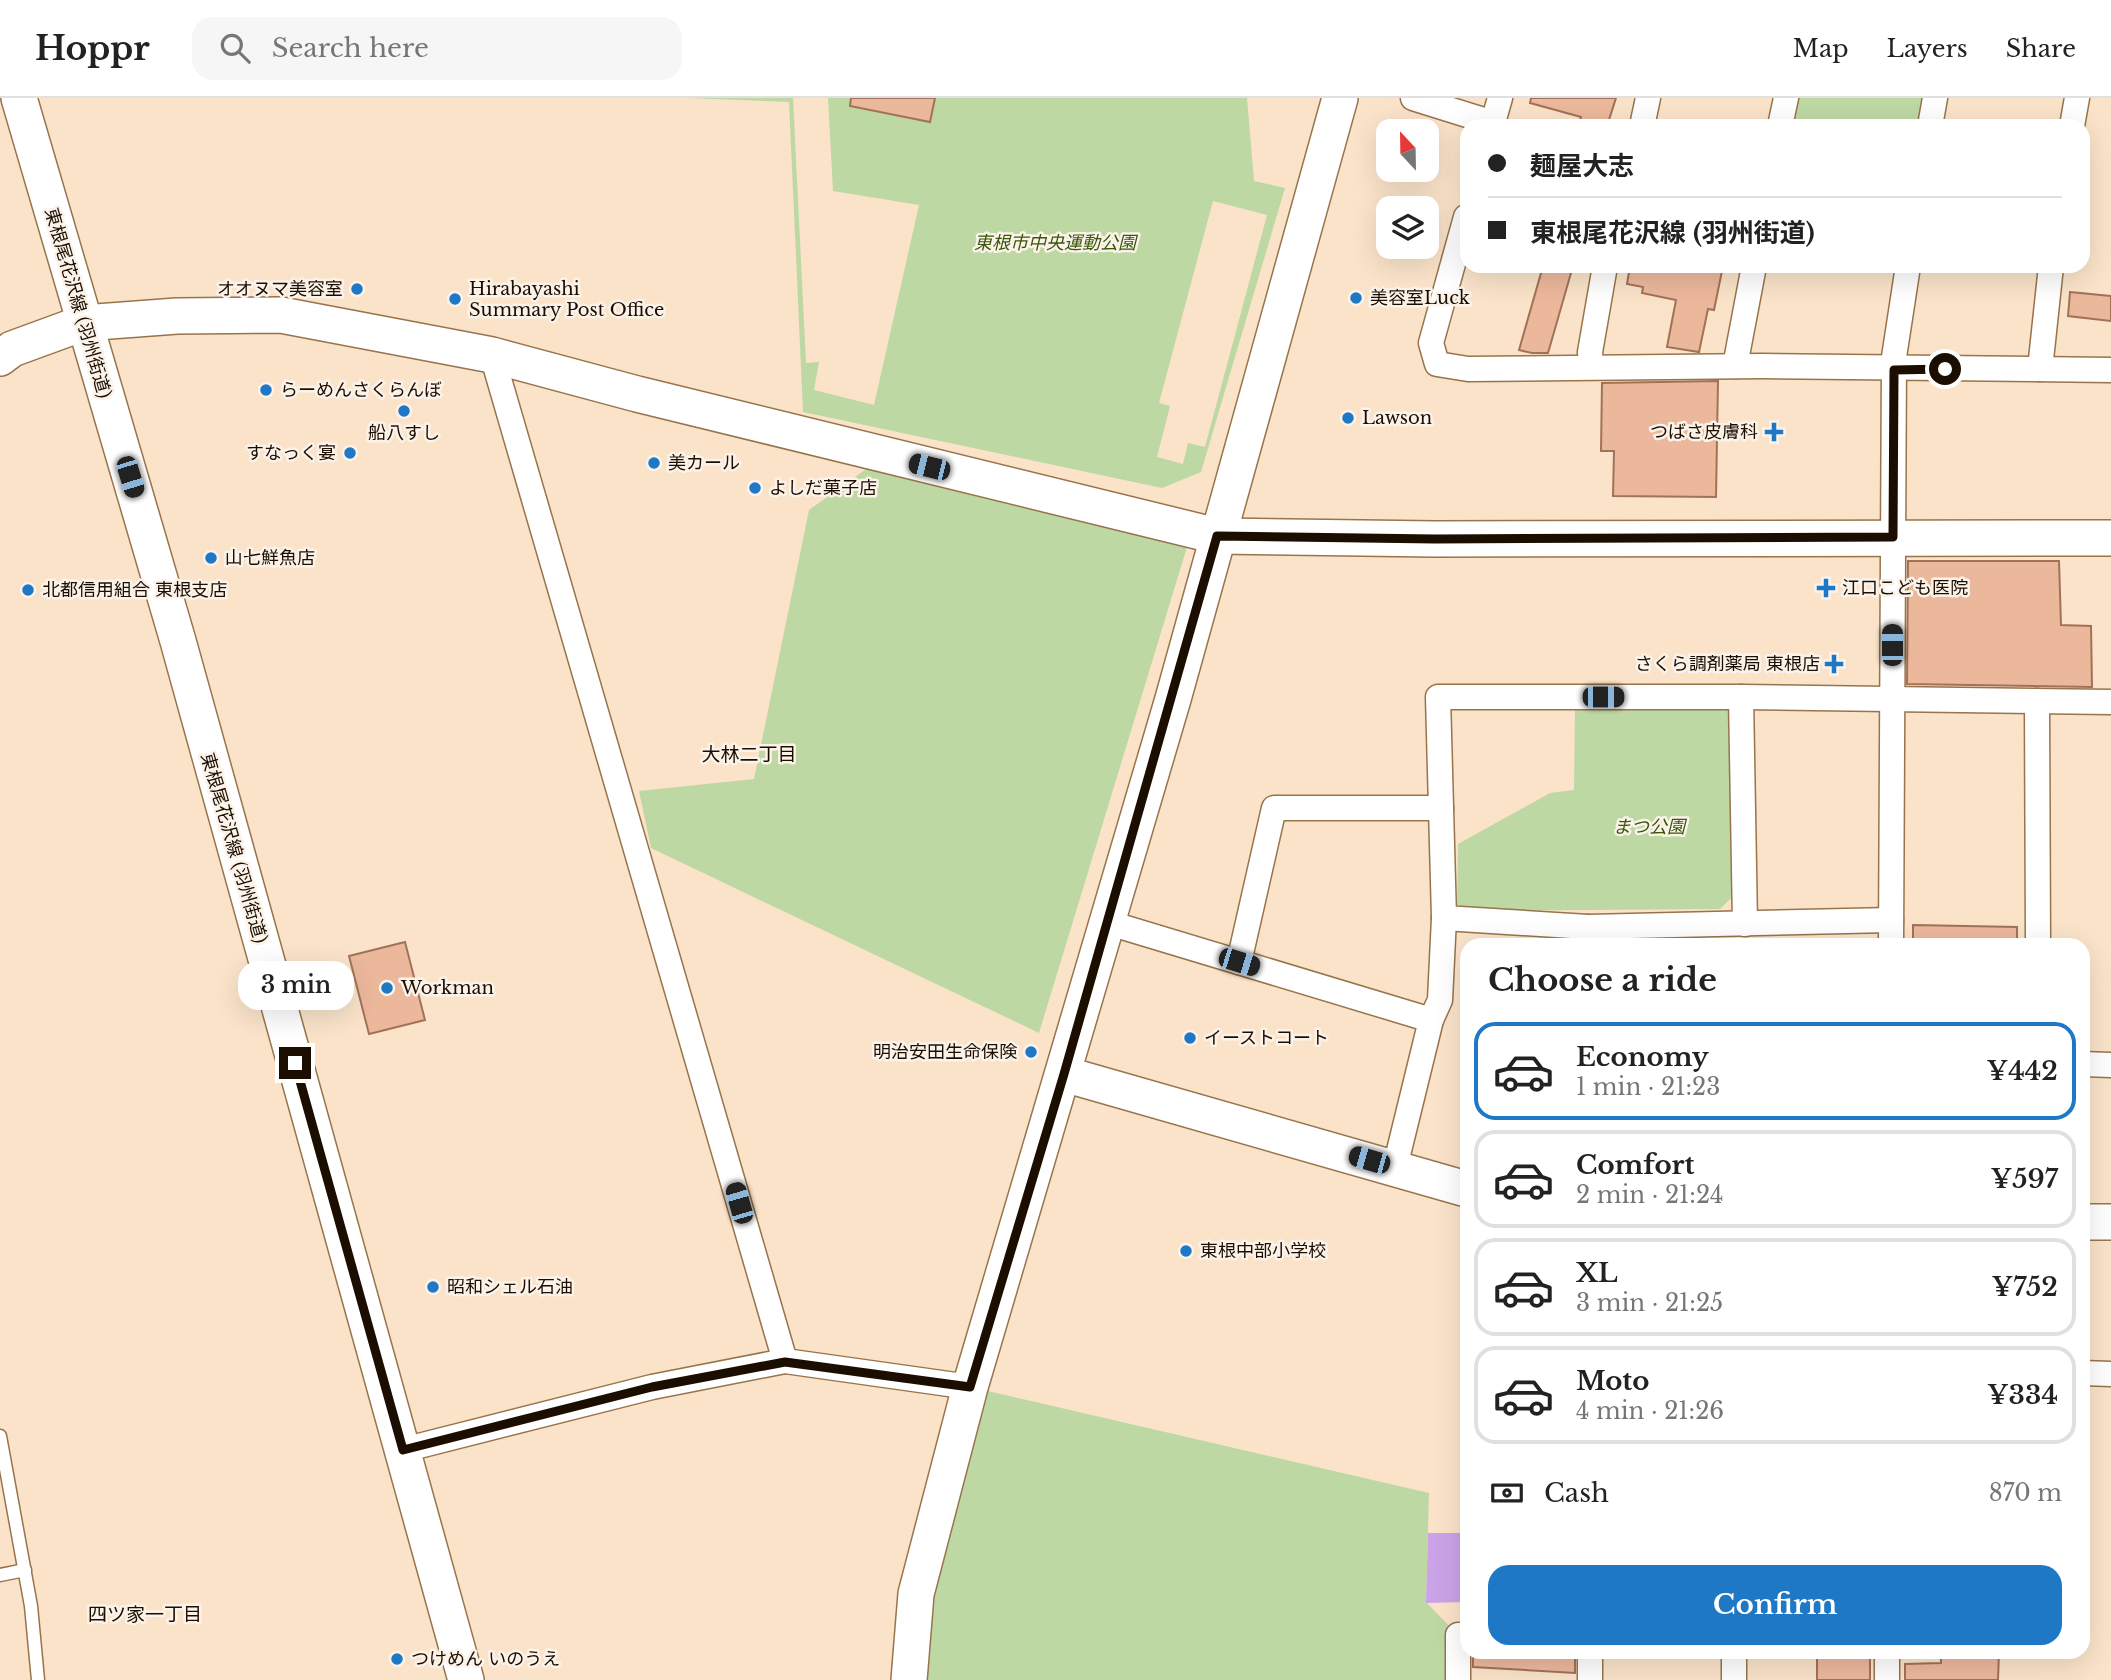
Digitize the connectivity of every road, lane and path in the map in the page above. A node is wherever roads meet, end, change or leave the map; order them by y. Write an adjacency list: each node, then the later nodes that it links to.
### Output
1 (19, 98): 20 (street, 東根尾花沢線 (羽州街道))
2 (1340, 98): 28 (street)
3 (1413, 98): 9 (street)
4 (1500, 98): 10 (street)
5 (1648, 98): 11 (street)
6 (1786, 98): 12 (street)
7 (1935, 98): 13 (street)
8 (2077, 98): 14 (street)
9 (1477, 119)
10 (1494, 119)
11 (1644, 119)
12 (1782, 119)
13 (1931, 119)
14 (2073, 119)
15 (1460, 239): 24 (street)
16 (1604, 273): 24 (street)
17 (1753, 273): 23 (street)
18 (1907, 273): 26 (street)
19 (2050, 273): 25 (street)
20 (83, 323): 21 (street); 22 (street); 56 (street, 東根尾花沢線 (羽州街道))
21 (492, 355): 28 (street); 51 (street)
22 (0, 358)
23 (1735, 366): 24 (street); 26 (street)
24 (1591, 367)
25 (2040, 369): 26 (street); 27 (street)
26 (1894, 370): 29 (street)
27 (2111, 370)
28 (1217, 536): 29 (street); 37 (street)
29 (1893, 537): 30 (street); 32 (street)
30 (2111, 538)
31 (1741, 697): 32 (street); 35 (street); 38 (street)
32 (1892, 699): 33 (street); 39 (street)
33 (2037, 701): 34 (street); 41 (street)
34 (2111, 702)
35 (1441, 808): 36 (street); 42 (street)
36 (1444, 918): 40 (street); 43 (street)
37 (1106, 922): 42 (street); 46 (street)
38 (1745, 924): 39 (street); 40 (street)
39 (1891, 933)
40 (1588, 936)
41 (2038, 938)
42 (1239, 962): 43 (street)
43 (1431, 1020): 47 (street)
44 (2090, 1064): 45 (street)
45 (2111, 1065)
46 (1064, 1074): 47 (street); 54 (street)
47 (1395, 1167): 48 (street)
48 (1460, 1187)
49 (2090, 1222): 50 (street)
50 (2111, 1222)
51 (785, 1362): 54 (street); 56 (street)
52 (2090, 1373): 53 (street)
53 (2111, 1374)
54 (970, 1387): 65 (street)
55 (0, 1436): 57 (lane)
56 (403, 1450): 64 (street, 東根尾花沢線 (羽州街道))
57 (24, 1570): 58 (lane); 63 (lane)
58 (0, 1575)
59 (1460, 1635): 66 (street)
60 (1590, 1659): 67 (street)
61 (1734, 1659): 68 (street)
62 (1887, 1659): 69 (street)
63 (38, 1680)
64 (466, 1680)
65 (909, 1680)
66 (1458, 1680)
67 (1590, 1680)
68 (1734, 1680)
69 (1886, 1680)

